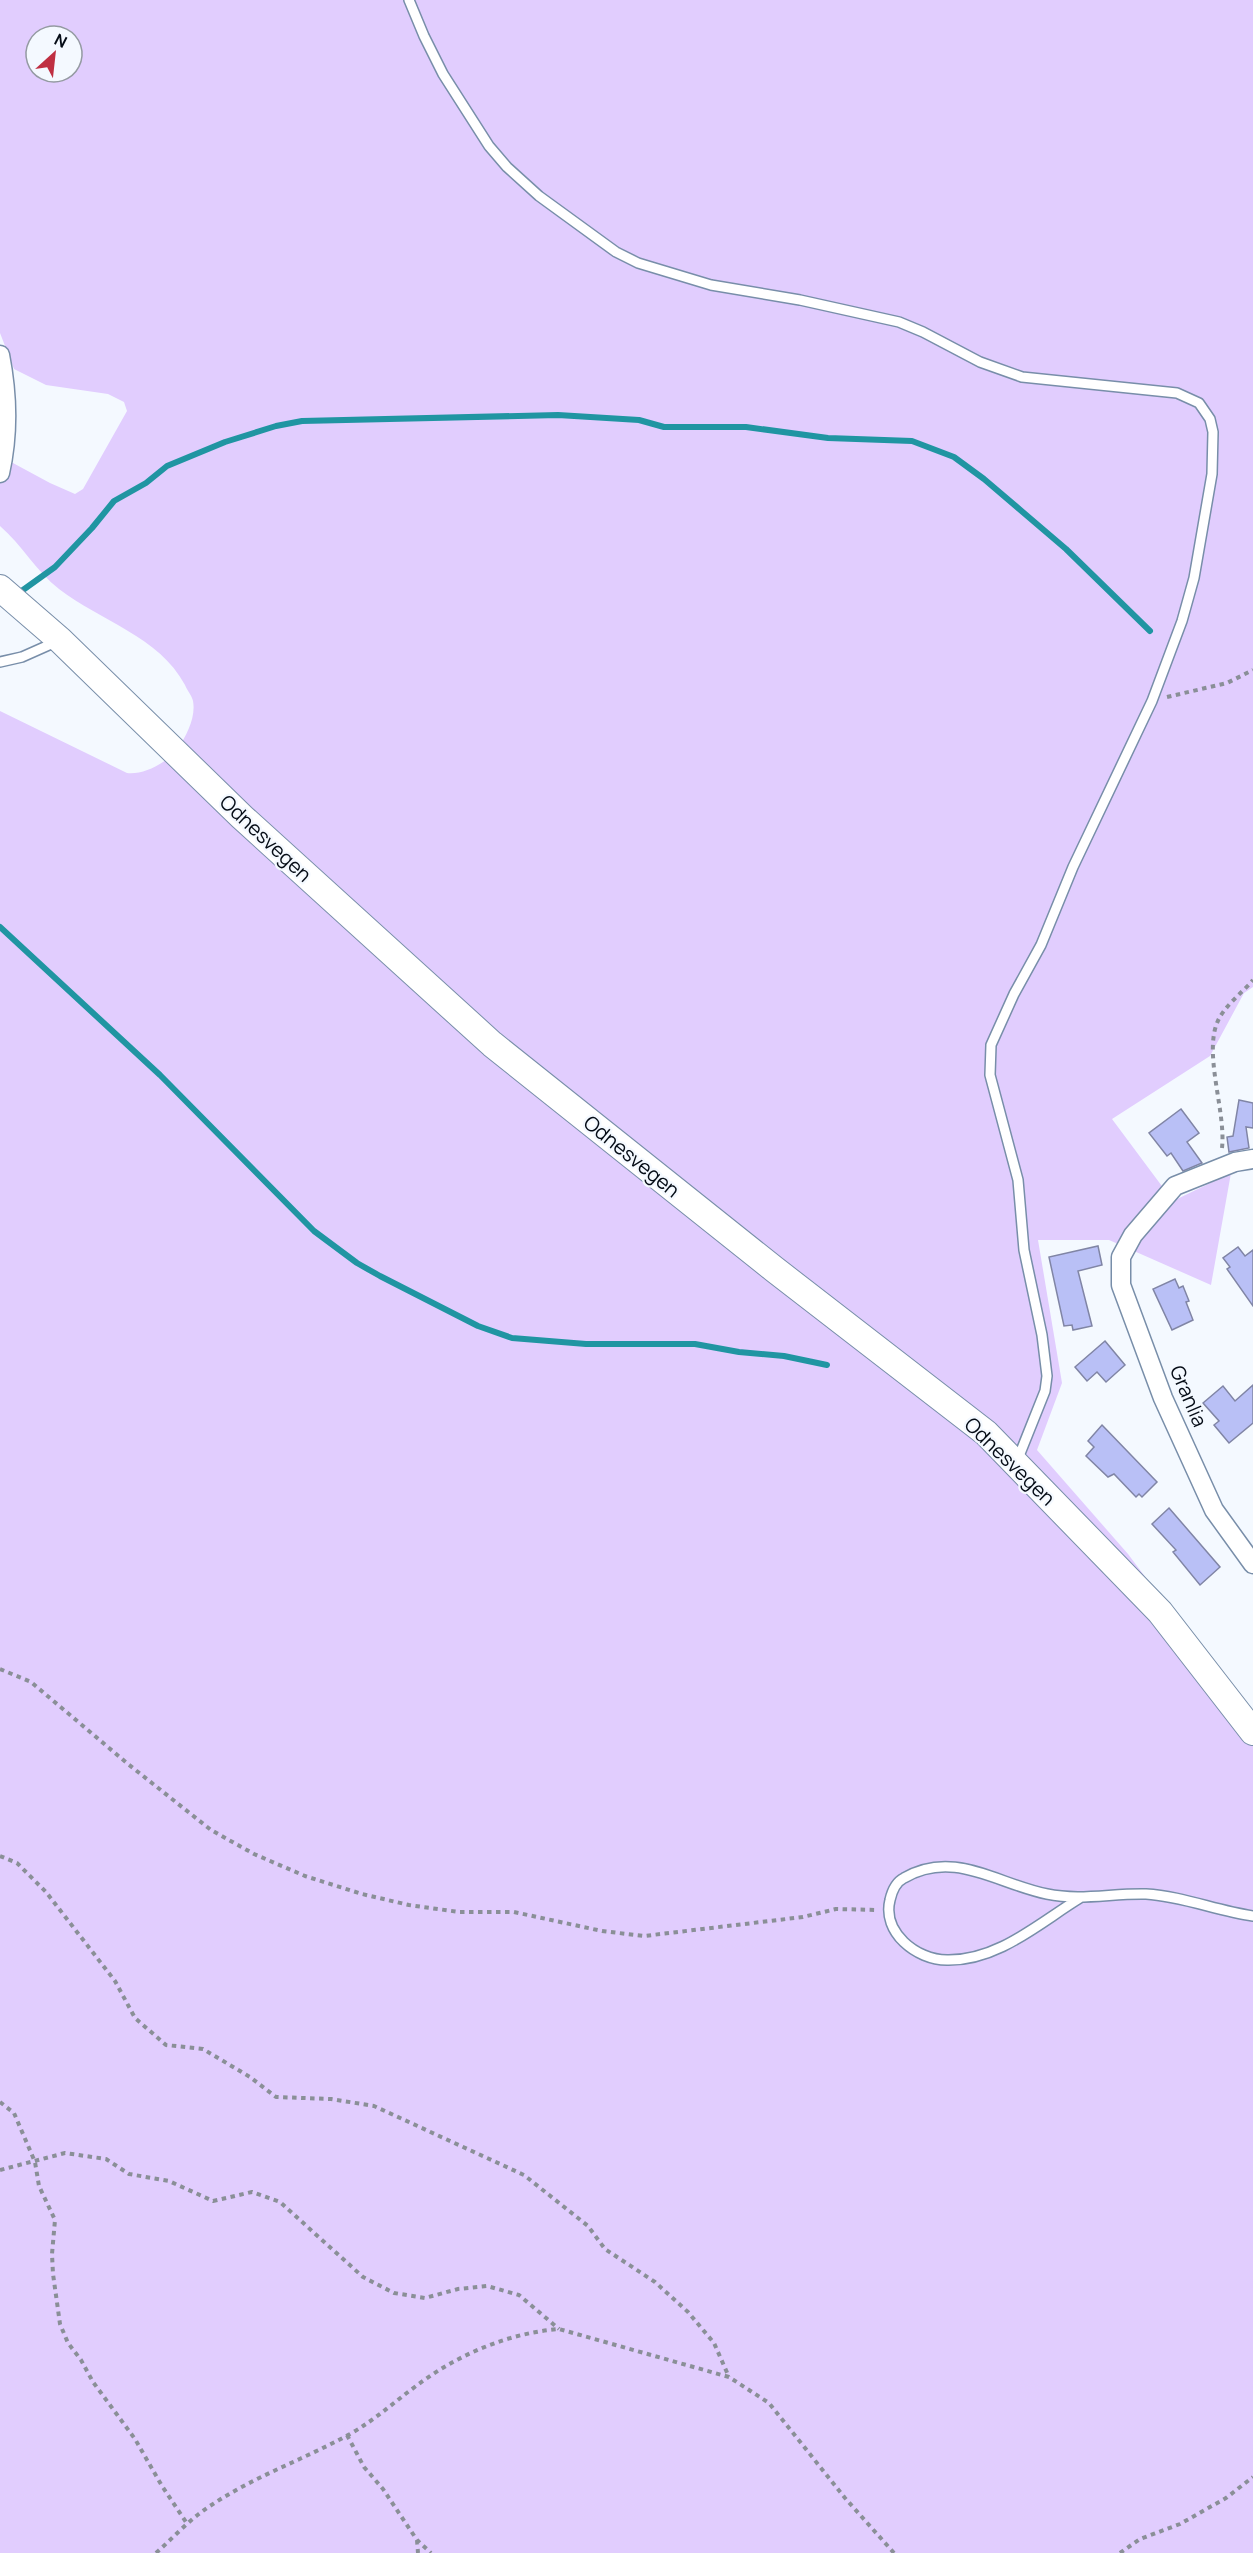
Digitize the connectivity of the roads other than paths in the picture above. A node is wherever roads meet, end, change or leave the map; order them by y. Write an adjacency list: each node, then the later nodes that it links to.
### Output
1 (409, 0): 8 (lane)
2 (0, 355): 3 (street)
3 (0, 473)
4 (0, 588): 5 (main road, Odnesvegen)
5 (60, 640): 6 (lane); 8 (main road, Odnesvegen)
6 (0, 662)
7 (1253, 1159): 9 (street, Granlia)
8 (1016, 1463): 10 (main road, Odnesvegen)
9 (1253, 1564)
10 (1253, 1732)
11 (1080, 1898): 11 (lane); 12 (lane)
12 (1253, 1916)

